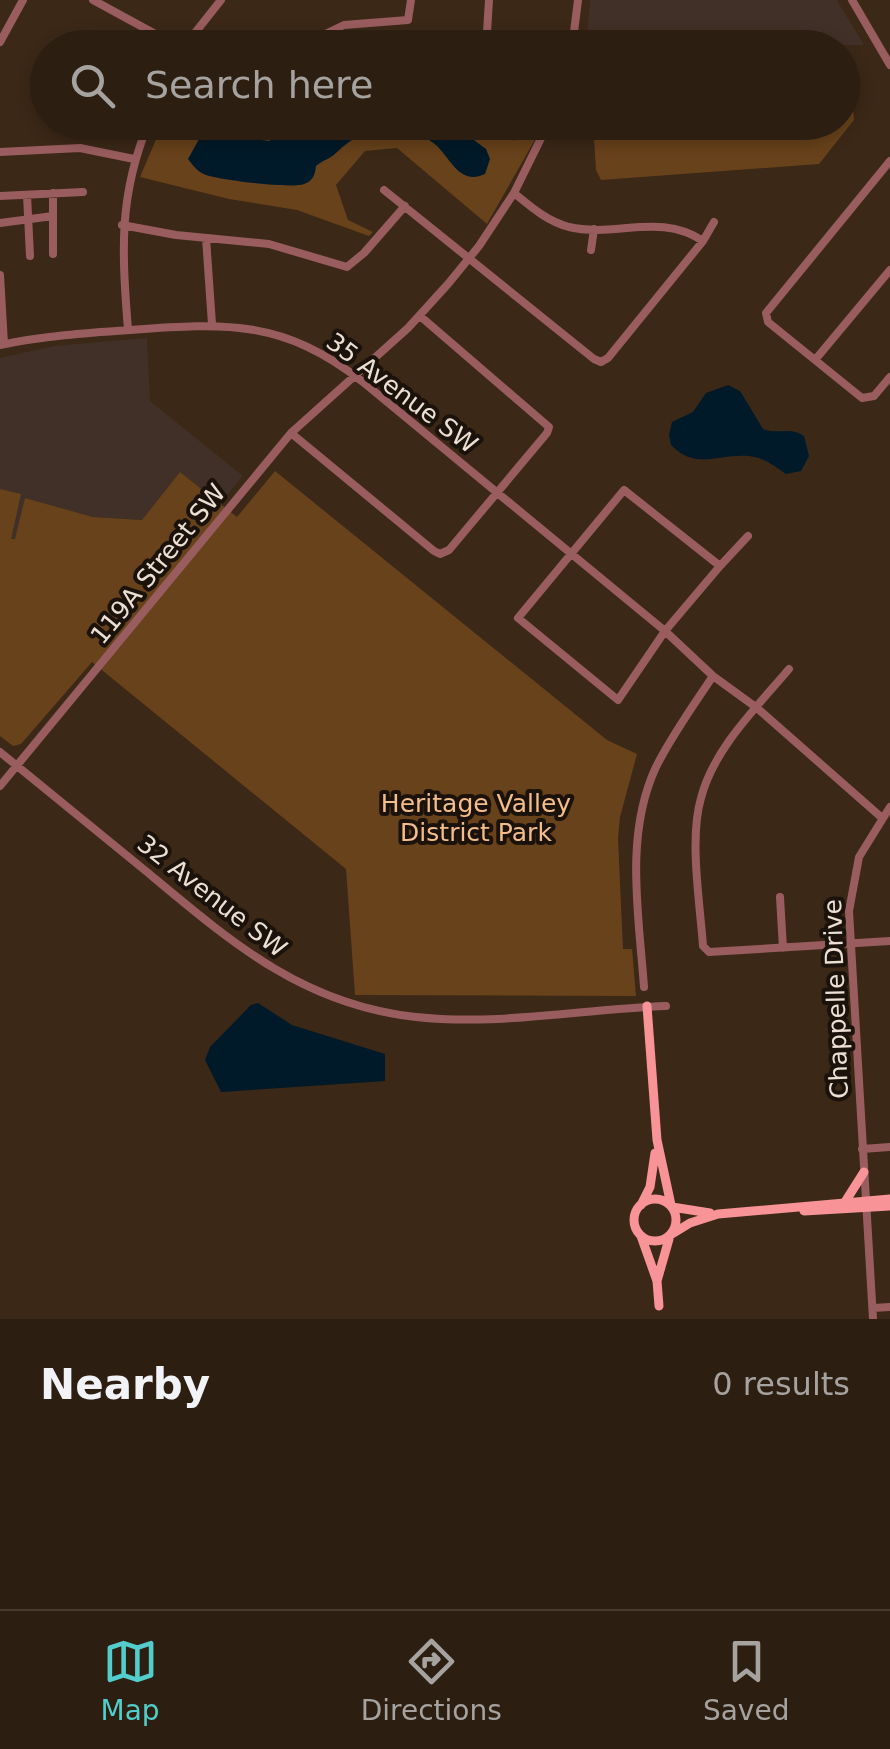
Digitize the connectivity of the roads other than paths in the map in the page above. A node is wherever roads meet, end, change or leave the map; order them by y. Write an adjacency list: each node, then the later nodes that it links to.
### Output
1 (23, 0): 14 (street)
2 (94, 0): 8 (street)
3 (221, 0): 10 (street)
4 (411, 0): 11 (street)
5 (489, 0): 12 (street)
6 (576, 0): 13 (street)
7 (852, 0): 15 (street)
8 (109, 4): 9 (street)
9 (152, 30)
10 (197, 30)
11 (334, 30)
12 (487, 30)
13 (574, 30)
14 (0, 42)
15 (890, 64)
16 (142, 140): 19 (street)
17 (540, 140): 23 (street, 119A Street SW)
18 (0, 152): 19 (street)
19 (134, 160): 32 (street)
20 (890, 161): 48 (street)
21 (384, 190): 27 (street)
22 (83, 192): 24 (street)
23 (514, 193): 33 (street); 41 (street, 119A Street SW)
24 (54, 194): 25 (street); 28 (street)
25 (27, 195): 26 (street); 29 (street)
26 (0, 196)
27 (405, 206): 35 (street); 41 (street)
28 (53, 216): 29 (street); 34 (street)
29 (28, 219): 31 (street); 36 (street)
30 (714, 222): 37 (street)
31 (0, 223)
32 (122, 226): 35 (street); 46 (street)
33 (594, 229): 37 (street); 38 (street)
34 (53, 238): 36 (street); 39 (street)
35 (206, 238): 45 (street)
36 (29, 240): 40 (street)
37 (703, 241): 41 (street)
38 (592, 250)
39 (53, 254)
40 (30, 256)
41 (470, 258): 44 (street, 119A Street SW)
42 (890, 270): 48 (street)
43 (0, 276): 47 (street)
44 (420, 316): 49 (street, 119A Street SW); 52 (street)
45 (212, 324): 46 (street, 35 Avenue SW); 49 (street, 35 Avenue SW)
46 (128, 330): 47 (street, 35 Avenue SW)
47 (2, 345)
48 (815, 360): 50 (street)
49 (355, 376): 51 (street, 119A Street SW); 52 (street, 35 Avenue SW)
50 (890, 377)
51 (291, 433): 52 (street); 61 (street, 119A Street SW)
52 (497, 493): 54 (street, 35 Avenue SW)
53 (748, 536): 55 (street)
54 (570, 554): 55 (street); 56 (street, 35 Avenue SW); 56 (street)
55 (720, 566): 56 (street)
56 (666, 631): 58 (street, 35 Avenue SW)
57 (789, 669): 59 (street)
58 (713, 676): 59 (street, 35 Avenue SW); 69 (street)
59 (757, 708): 64 (street, 35 Avenue SW); 68 (street)
60 (0, 752): 61 (street, 32 Avenue SW)
61 (17, 766): 62 (street, 119A Street SW); 70 (street, 32 Avenue SW)
62 (0, 786)
63 (890, 807): 64 (street, Chappelle Drive)
64 (882, 817): 67 (street, Chappelle Drive)
65 (780, 896): 68 (street)
66 (890, 941): 67 (street)
67 (850, 944): 68 (street); 74 (street, Chappelle Drive)
68 (783, 948)
69 (644, 987)
70 (647, 1006): 71 (street, 32 Avenue SW); 72 (main road)
71 (666, 1006)
72 (656, 1140): 78 (main road); 80 (main road)
73 (890, 1147): 74 (street)
74 (862, 1149): 75 (street, Chappelle Drive)
75 (864, 1172): 76 (main road); 79 (street, Chappelle Drive)
76 (845, 1202): 79 (main road); 81 (main road)
77 (890, 1202): 79 (main road)
78 (640, 1204): 80 (main road); 84 (main road)
79 (866, 1204): 81 (main road); 88 (street, Chappelle Drive)
80 (672, 1206): 82 (main road); 83 (main road)
81 (781, 1210): 82 (main road)
82 (718, 1214): 83 (main road)
83 (671, 1235): 84 (main road); 85 (main road)
84 (641, 1236): 85 (main road)
85 (657, 1281): 86 (main road)
86 (659, 1306)
87 (890, 1307): 88 (street)
88 (872, 1308): 89 (street, Chappelle Drive)
89 (873, 1319)

